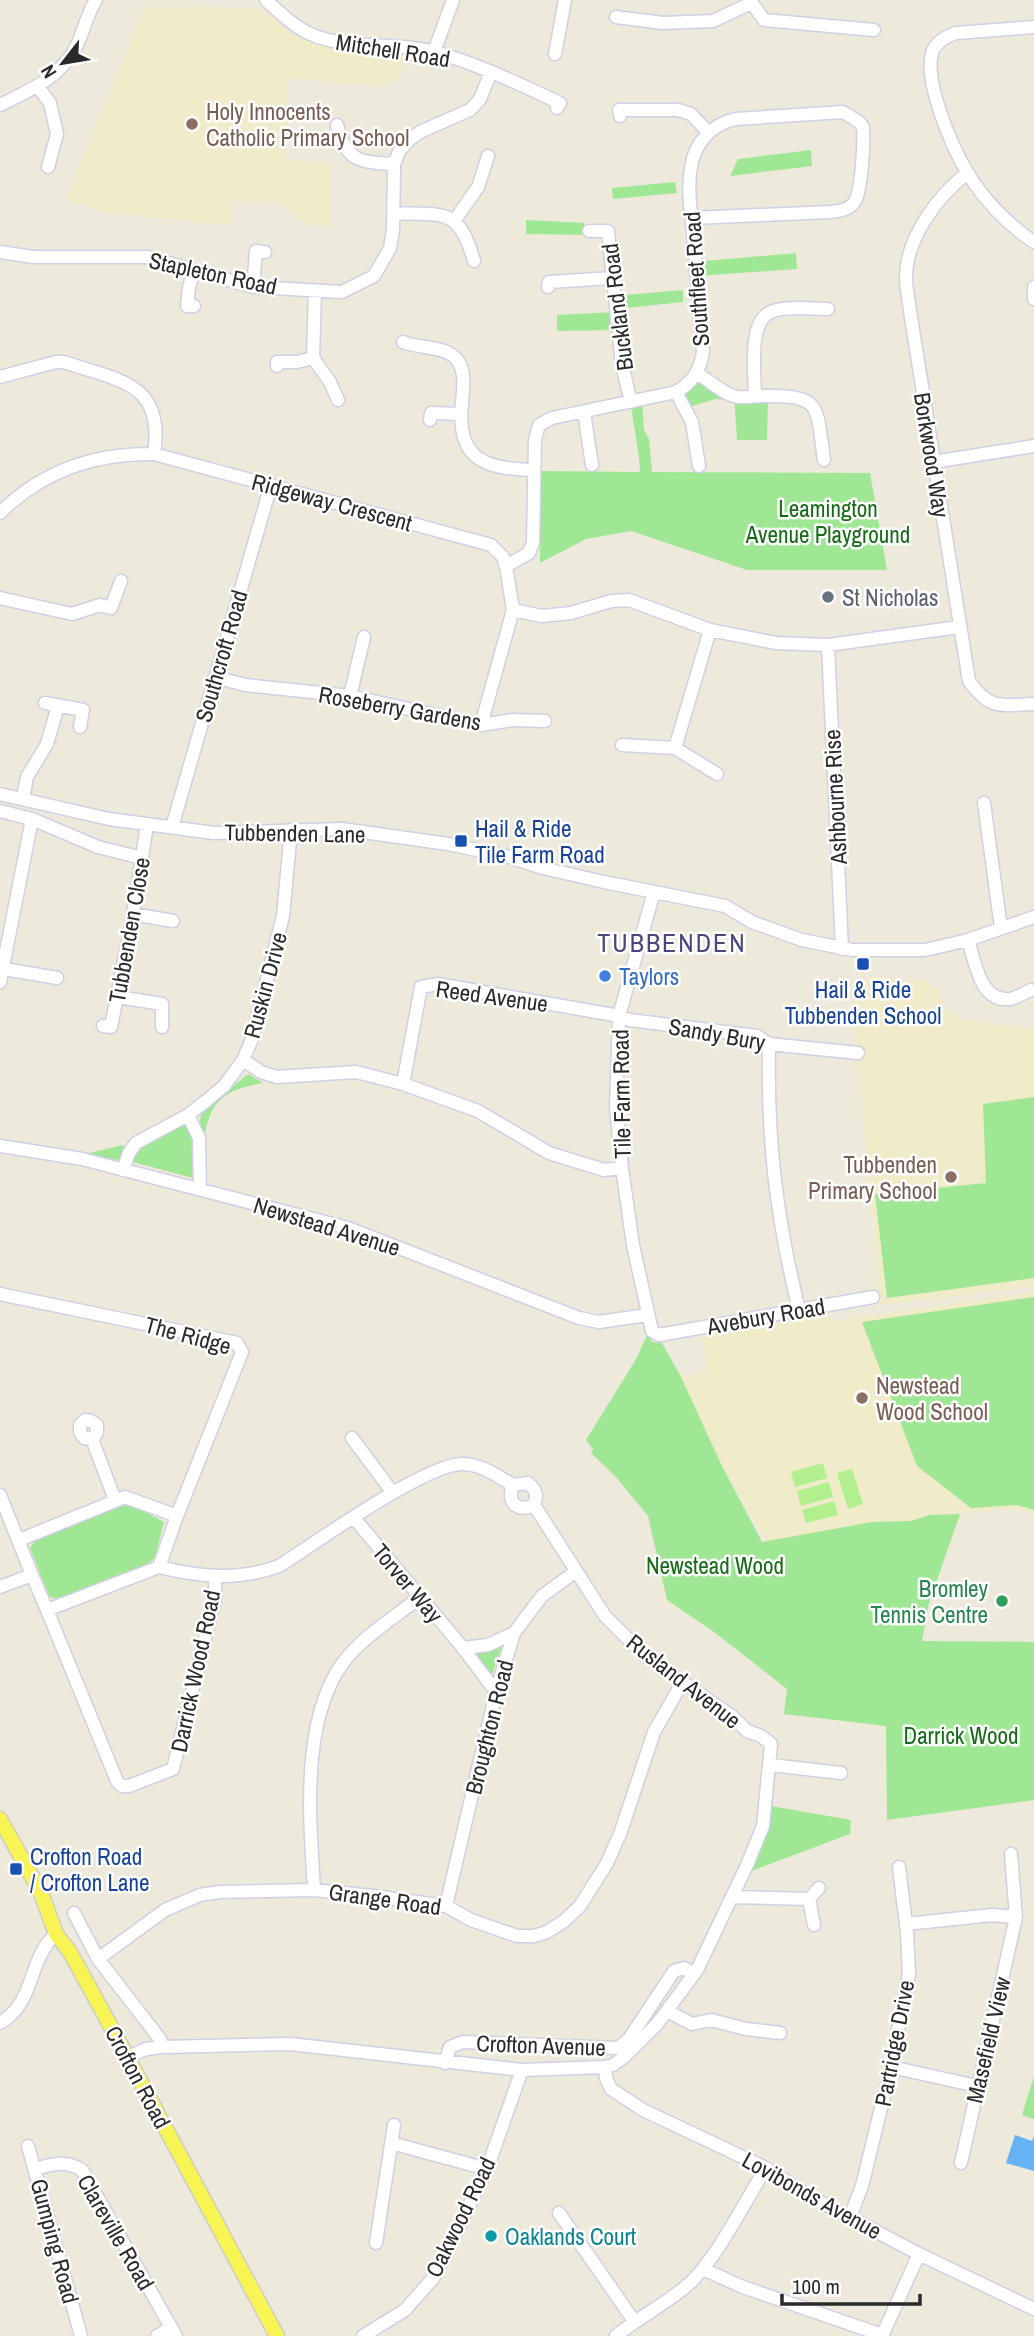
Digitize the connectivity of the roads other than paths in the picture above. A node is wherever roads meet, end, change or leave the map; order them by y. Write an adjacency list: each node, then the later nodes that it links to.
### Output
1 (96, 0): 12 (street)
2 (266, 0): 9 (street, Mitchell Road)
3 (453, 0): 9 (street)
4 (565, 0): 10 (street)
5 (751, 2): 6 (street); 8 (street)
6 (616, 17)
7 (1034, 27): 21 (street)
8 (874, 30)
9 (434, 51): 11 (street, Mitchell Road)
10 (555, 54)
11 (491, 72): 14 (street, Mitchell Road); 19 (street)
12 (38, 87): 13 (street); 20 (street)
13 (0, 105)
14 (557, 108)
15 (620, 116): 17 (street)
16 (337, 125): 19 (street)
17 (708, 132): 23 (street, Southfleet Road); 23 (street)
18 (488, 156): 24 (street)
19 (394, 164): 22 (street, Stapleton Road)
20 (48, 167)
21 (967, 173): 26 (street); 54 (street, Borkwood Way)
22 (394, 212): 24 (street); 35 (street, Stapleton Road)
23 (692, 218): 42 (street, Southfleet Road)
24 (455, 220): 29 (street)
25 (589, 231): 31 (street, Buckland Road)
26 (1034, 242)
27 (265, 252): 32 (street)
28 (1, 257): 30 (street, Stapleton Road)
29 (474, 261)
30 (194, 271): 32 (street, Stapleton Road); 37 (street)
31 (612, 278): 33 (street); 47 (street, Buckland Road)
32 (253, 287): 35 (street, Stapleton Road)
33 (548, 287)
34 (1034, 287): 36 (street)
35 (315, 291): 40 (street)
36 (1034, 299)
37 (194, 306)
38 (828, 309): 45 (street)
39 (403, 342): 49 (street)
40 (313, 358): 41 (street); 46 (street)
41 (277, 366)
42 (697, 373): 44 (street, Southfleet Road); 45 (street)
43 (0, 377): 52 (street)
44 (676, 392): 47 (street, Southfleet Road); 56 (street)
45 (755, 396): 53 (street)
46 (338, 400)
47 (631, 402): 48 (street, Southfleet Road)
48 (584, 412): 55 (street); 57 (street, Southfleet Road)
49 (460, 414): 50 (street); 57 (street)
50 (430, 420)
51 (1034, 446): 54 (street)
52 (154, 454): 58 (street, Ridgeway Crescent); 59 (street, Ridgeway Crescent)
53 (824, 460)
54 (933, 462): 64 (street, Borkwood Way)
55 (593, 465)
56 (699, 466)
57 (533, 470): 60 (street, Southfleet Road)
58 (271, 485): 60 (street, Ridgeway Crescent); 68 (street, Southcroft Road)
59 (0, 513)
60 (506, 566): 63 (street)
61 (121, 581): 62 (street)
62 (0, 598)
63 (513, 610): 65 (street); 72 (street)
64 (959, 627): 67 (street); 70 (street, Borkwood Way)
65 (710, 630): 67 (street); 75 (street)
66 (364, 637): 69 (street)
67 (828, 645): 93 (street, Ashbourne Rise)
68 (215, 677): 69 (street, Roseberry Gardens); 83 (street, Southcroft Road)
69 (350, 696): 72 (street, Roseberry Gardens)
70 (1034, 704)
71 (545, 721): 72 (street, Roseberry Gardens)
72 (481, 725)
73 (80, 727): 78 (street)
74 (622, 745): 75 (street)
75 (675, 748): 76 (street)
76 (718, 775)
77 (0, 794): 78 (street, Tubbenden Lane)
78 (23, 798): 82 (street, Tubbenden Lane)
79 (984, 803): 91 (street)
80 (0, 811): 81 (street)
81 (32, 819): 85 (street); 88 (street)
82 (147, 825): 83 (street, Tubbenden Lane); 85 (street, Tubbenden Close)
83 (172, 827): 84 (street, Tubbenden Lane)
84 (291, 830): 86 (street, Tubbenden Lane); 104 (street, Ruskin Drive)
85 (142, 858): 87 (street, Tubbenden Close)
86 (654, 892): 93 (street, Tubbenden Lane); 99 (street, Tile Farm Road)
87 (133, 914): 90 (street); 98 (street, Tubbenden Close)
88 (6, 915): 94 (street)
89 (1034, 917): 91 (street, Tubbenden Lane)
90 (173, 921)
91 (1001, 928): 92 (street, Tubbenden Lane)
92 (968, 940): 93 (street, Tubbenden Lane); 97 (street)
93 (842, 948)
94 (4, 969): 95 (street); 96 (street)
95 (57, 978)
96 (0, 982)
97 (1031, 990)
98 (118, 996): 100 (street, Tubbenden Close); 101 (street)
99 (619, 1016): 102 (street, Sandy Bury); 105 (street, Reed Avenue); 108 (street, Tile Farm Road)
100 (103, 1026)
101 (162, 1027)
102 (769, 1044): 103 (street, Sandy Bury); 113 (street)
103 (858, 1053)
104 (243, 1060): 105 (street); 106 (street, Ruskin Drive)
105 (403, 1084): 108 (street)
106 (188, 1115): 109 (street, Ruskin Drive); 110 (street)
107 (0, 1146): 109 (street, Newstead Avenue)
108 (622, 1168): 114 (street, Tile Farm Road)
109 (123, 1170): 110 (street, Newstead Avenue)
110 (200, 1189): 114 (street, Newstead Avenue)
111 (0, 1294): 121 (street, The Ridge)
112 (873, 1297): 113 (street, Avebury Road)
113 (799, 1310): 115 (street, Avebury Road)
114 (647, 1315): 115 (street, Tile Farm Road)
115 (659, 1335)
116 (352, 1438): 118 (street)
117 (92, 1439): 120 (street)
118 (393, 1493): 122 (street, Rusland Avenue); 125 (street, Rusland Avenue)
119 (0, 1495): 123 (street)
120 (115, 1500): 121 (street); 123 (street)
121 (177, 1516): 124 (street)
122 (354, 1518): 127 (street, Rusland Avenue); 129 (street, Torver Way)
123 (19, 1540): 126 (street)
124 (159, 1567): 127 (street, Rusland Avenue); 130 (street)
125 (575, 1572): 131 (street, Broughton Road); 133 (street, Rusland Avenue)
126 (32, 1575): 128 (street); 130 (street)
127 (215, 1577): 130 (street, Darrick Wood Road)
128 (0, 1587)
129 (420, 1597): 132 (street, Torver Way); 142 (street)
130 (47, 1610)
131 (514, 1633): 132 (street); 134 (street, Broughton Road)
132 (463, 1648): 134 (street, Torver Way)
133 (682, 1683): 135 (street, Rusland Avenue); 145 (street, Grange Road)
134 (496, 1692): 145 (street, Broughton Road)
135 (771, 1744): 136 (street, Crofton Avenue)
136 (771, 1765): 137 (street); 143 (street, Crofton Avenue)
137 (841, 1773)
138 (0, 1819): 150 (main road, Crofton Road)
139 (1011, 1854): 147 (street, Masefield View)
140 (899, 1867): 148 (street, Partridge Drive)
141 (820, 1888): 144 (street)
142 (314, 1889): 145 (street, Grange Road); 151 (street, Grange Road)
143 (732, 1897): 144 (street); 152 (street, Crofton Avenue)
144 (809, 1899): 149 (street)
145 (446, 1906)
146 (74, 1913): 151 (street)
147 (1016, 1917): 148 (street); 162 (street, Masefield View)
148 (906, 1924): 160 (street, Partridge Drive)
149 (814, 1925)
150 (56, 1934): 154 (street); 157 (main road, Crofton Road)
151 (98, 1959): 156 (street)
152 (693, 1974): 153 (street, Crofton Avenue); 158 (street, Crofton Avenue)
153 (667, 2011): 155 (street); 159 (street, Crofton Avenue)
154 (0, 2022)
155 (780, 2033)
156 (162, 2047): 157 (street, Crofton Avenue); 158 (street, Crofton Avenue)
157 (128, 2057): 180 (main road, Crofton Road)
158 (445, 2063): 161 (street, Crofton Avenue)
159 (605, 2067): 161 (street, Crofton Avenue); 167 (street, Lovibonds Avenue)
160 (891, 2067): 162 (street); 171 (street, Partridge Drive)
161 (522, 2070): 169 (street, Oakwood Road)
162 (977, 2086): 166 (street, Masefield View)
163 (394, 2125): 164 (street)
164 (391, 2143): 169 (street); 172 (street)
165 (29, 2146): 168 (street, Gumping Road)
166 (961, 2162)
167 (766, 2168): 171 (street, Lovibonds Avenue); 174 (street)
168 (35, 2169): 177 (street, Clareville Road); 178 (street, Gumping Road)
169 (486, 2169): 181 (street, Oakwood Road)
170 (559, 2213): 176 (street)
171 (850, 2217): 173 (street, Lovibonds Avenue)
172 (376, 2243)
173 (919, 2254): 175 (street, Lovibonds Avenue); 183 (street)
174 (703, 2269): 176 (street); 183 (street)
175 (1034, 2309)
176 (634, 2321): 182 (street)
177 (174, 2332): 179 (street)
178 (81, 2336)
179 (157, 2336)
180 (277, 2336)
181 (363, 2336)
182 (616, 2336)
183 (882, 2336)

